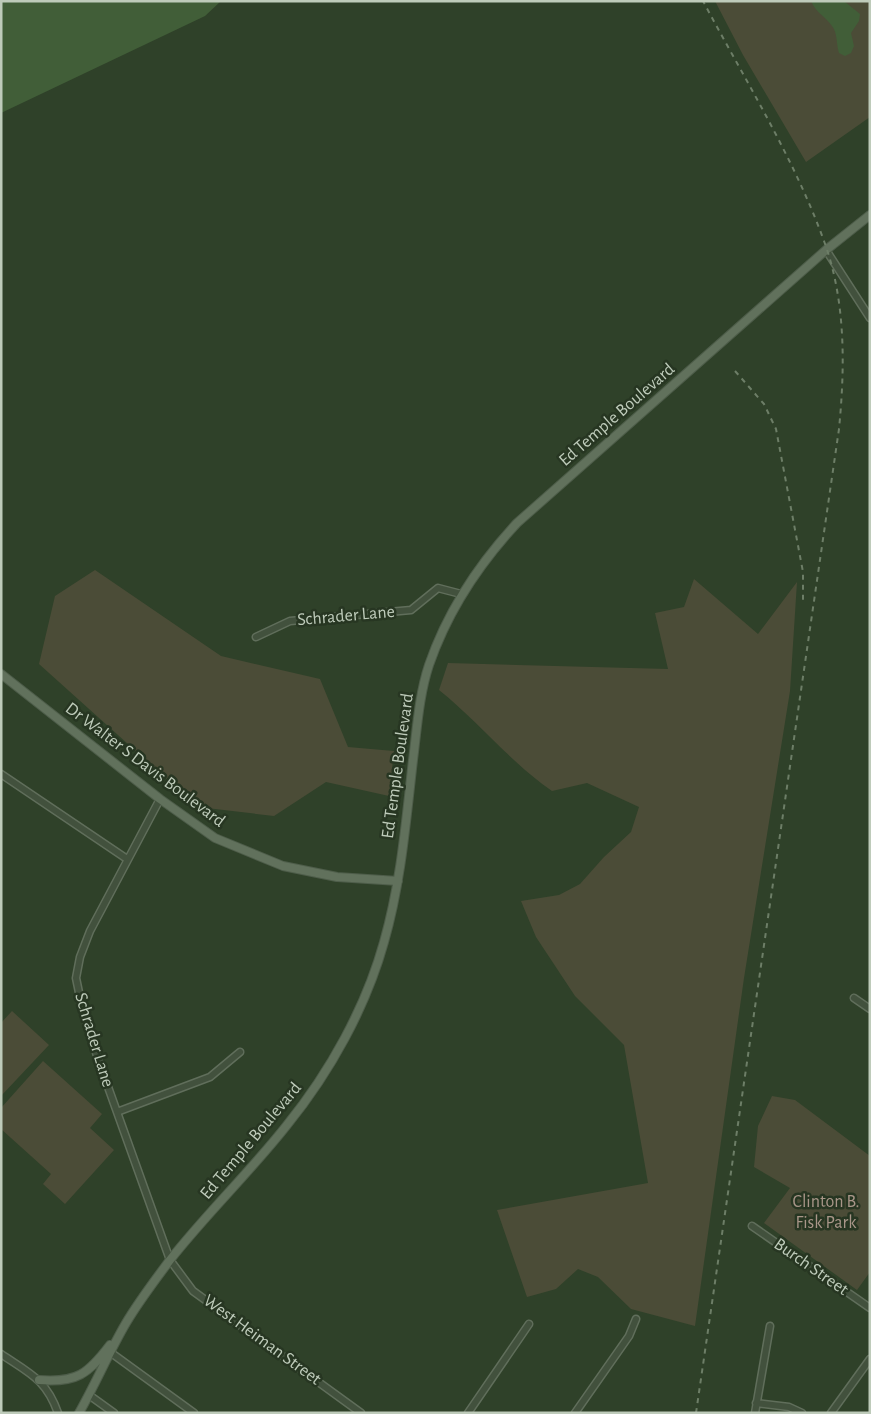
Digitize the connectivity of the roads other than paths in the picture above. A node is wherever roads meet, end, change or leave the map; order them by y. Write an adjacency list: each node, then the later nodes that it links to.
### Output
1 (870, 215): 2 (main road, Ed Temple Boulevard)
2 (826, 250): 3 (street); 4 (main road, Ed Temple Boulevard)
3 (869, 315)
4 (461, 594): 5 (street, Schrader Lane); 10 (main road, Ed Temple Boulevard)
5 (256, 636)
6 (1, 674): 8 (main road, Dr Walter S Davis Boulevard)
7 (1, 774): 9 (street)
8 (160, 799): 9 (street, Schrader Lane); 10 (main road, Dr Walter S Davis Boulevard)
9 (127, 859): 14 (street, Schrader Lane)
10 (398, 881): 16 (main road, Ed Temple Boulevard)
11 (854, 998): 12 (street)
12 (870, 1009)
13 (240, 1052): 14 (street)
14 (117, 1112): 16 (street, Schrader Lane)
15 (752, 1226): 17 (street, Burch Street)
16 (170, 1260): 19 (main road, Ed Temple Boulevard); 32 (street, West Heiman Street)
17 (870, 1308)
18 (636, 1319): 34 (street)
19 (127, 1321): 22 (main road, Ed Temple Boulevard); 25 (main road)
20 (529, 1324): 33 (street)
21 (770, 1326): 27 (street)
22 (110, 1352): 26 (main road, Ed Temple Boulevard); 31 (street)
23 (1, 1354): 25 (street)
24 (870, 1359): 37 (street)
25 (39, 1380): 28 (street)
26 (89, 1395): 29 (main road, Ed Temple Boulevard); 30 (street)
27 (756, 1403): 35 (street); 36 (street)
28 (58, 1413)
29 (79, 1413)
30 (114, 1413)
31 (194, 1413)
32 (361, 1413)
33 (468, 1413)
34 (575, 1413)
35 (755, 1413)
36 (802, 1413)
37 (831, 1413)

